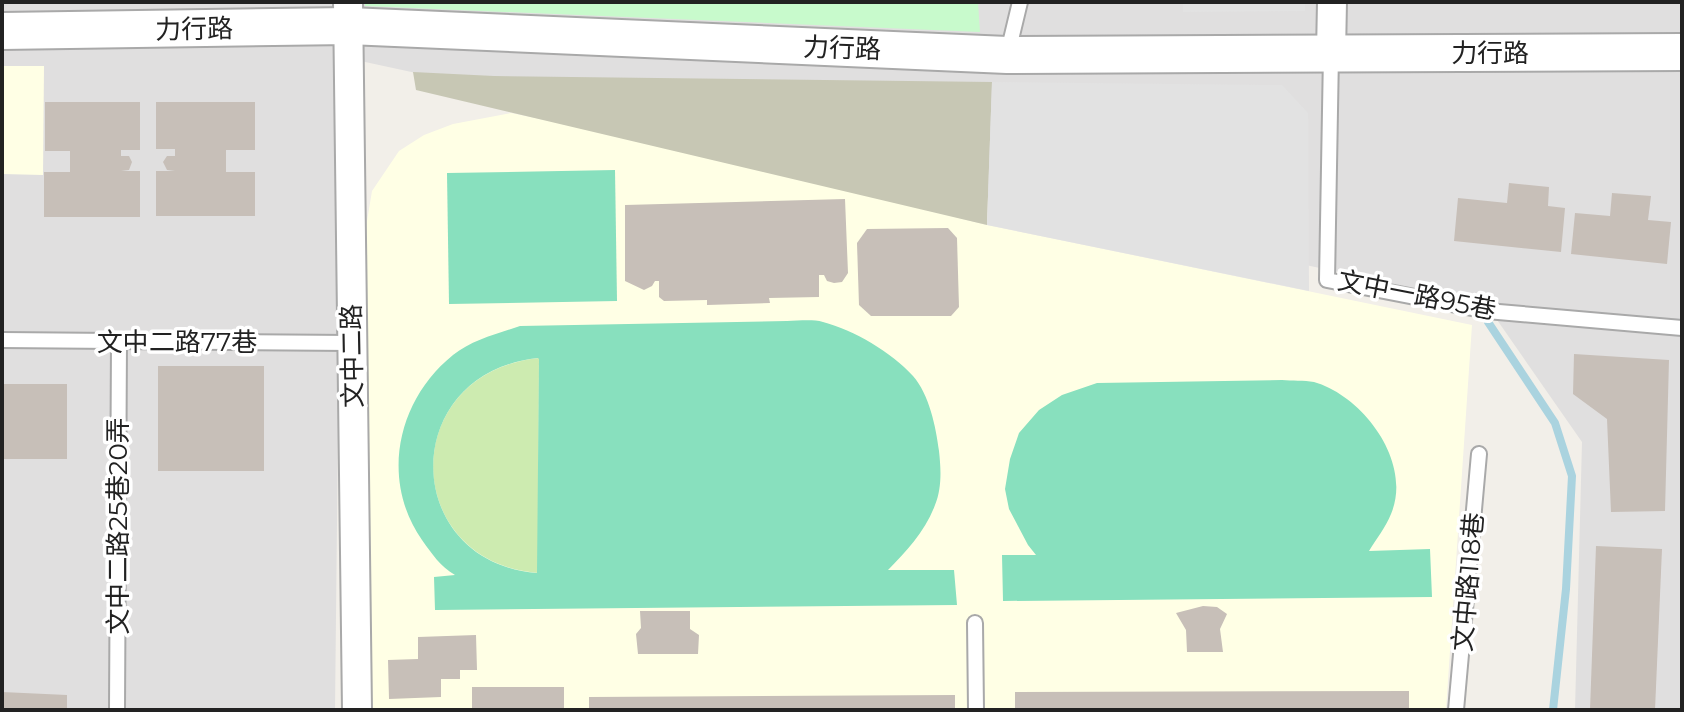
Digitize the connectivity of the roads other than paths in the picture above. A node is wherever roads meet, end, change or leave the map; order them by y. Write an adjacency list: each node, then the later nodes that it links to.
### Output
1 (1020, 2): 7 (lane)
2 (1332, 2): 6 (street)
3 (349, 14): 4 (street, 力行路); 7 (street, 力行路); 11 (street, 文中二路)
4 (2, 31)
5 (1682, 52): 6 (street, 力行路)
6 (1331, 53): 7 (street, 力行路); 8 (lane, 文中一路95巷)
7 (1007, 55)
8 (1682, 328)
9 (2, 340): 10 (lane, 文中二路77巷)
10 (119, 342): 11 (lane, 文中二路77巷); 14 (lane, 文中二路25巷20弄)
11 (351, 343): 15 (street, 文中二路)
12 (1479, 454): 17 (lane, 文中路118巷)
13 (975, 623): 16 (lane)
14 (117, 710)
15 (357, 710)
16 (976, 710)
17 (1456, 710)

